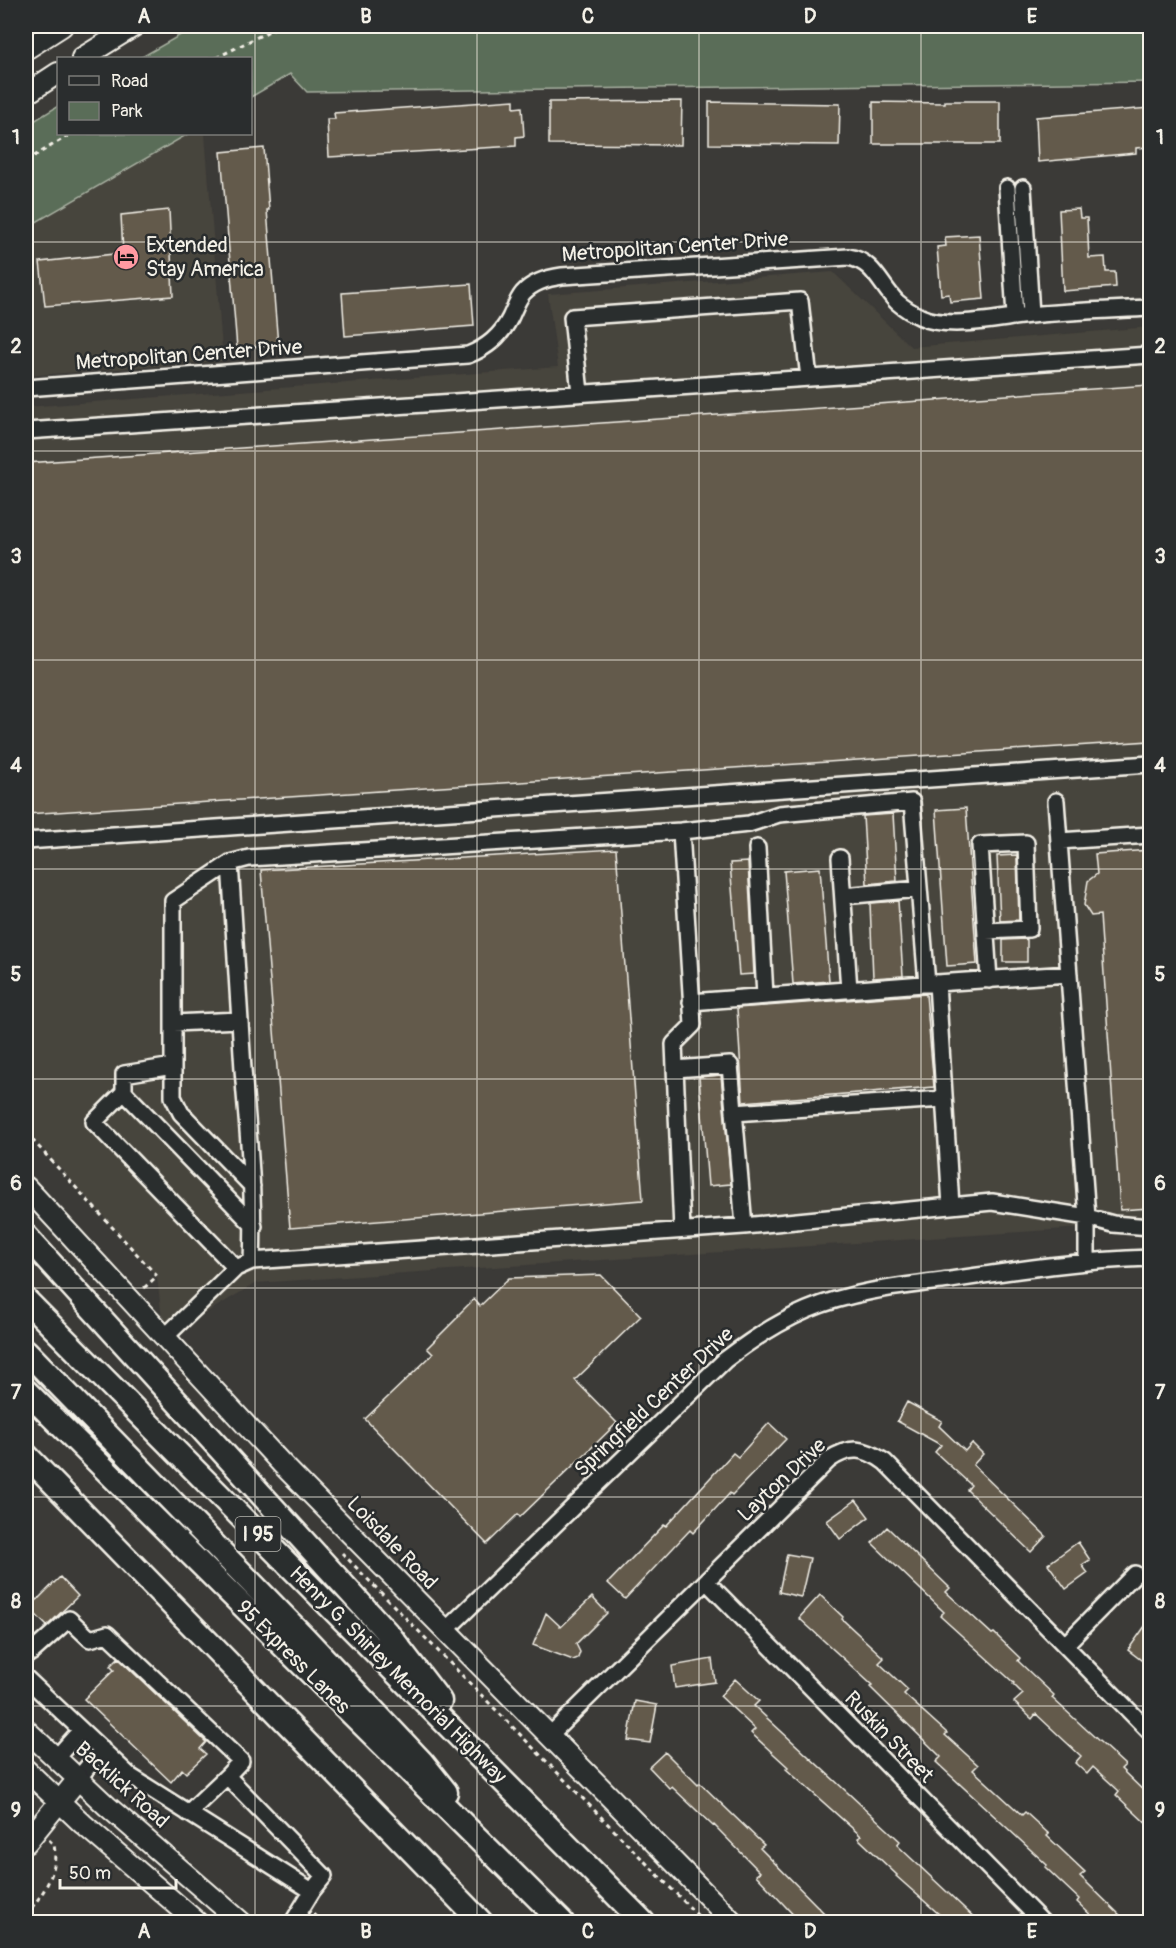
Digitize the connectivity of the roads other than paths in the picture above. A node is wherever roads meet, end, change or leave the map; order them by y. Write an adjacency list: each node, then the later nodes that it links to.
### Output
1 (62, 26): 3 (main road)
2 (134, 26): 4 (main road)
3 (26, 49)
4 (84, 57)
5 (57, 74): 6 (main road)
6 (26, 94)
7 (1007, 188): 10 (street)
8 (1023, 188): 9 (street)
9 (1027, 240): 10 (street); 11 (street)
10 (1010, 241): 12 (street)
11 (1029, 274): 12 (street); 14 (street)
12 (1012, 275): 15 (street)
13 (1150, 308): 14 (street, Metropolitan Center Drive)
14 (1031, 314): 15 (street, Metropolitan Center Drive)
15 (1015, 316): 18 (street, Metropolitan Center Drive)
16 (1150, 355): 17 (street)
17 (809, 378): 19 (street); 19 (street)
18 (26, 388)
19 (580, 393): 20 (street)
20 (26, 431)
21 (1150, 764): 25 (street)
22 (1056, 801): 26 (street)
23 (681, 831): 29 (street); 30 (street); 38 (street)
24 (1150, 835): 26 (street)
25 (26, 841)
26 (1059, 841): 33 (street)
27 (757, 848): 37 (street)
28 (840, 858): 31 (street)
29 (230, 863): 39 (street); 40 (street)
30 (919, 889): 31 (street); 35 (street)
31 (843, 896): 36 (street)
32 (986, 931): 32 (street); 34 (street)
33 (1069, 974): 34 (street); 49 (street)
34 (989, 980): 35 (street)
35 (932, 983): 36 (street); 44 (street)
36 (849, 990): 37 (street)
37 (765, 996): 38 (street)
38 (691, 1002): 42 (street)
39 (239, 1020): 40 (street); 46 (street)
40 (174, 1023): 41 (street)
41 (174, 1066): 43 (street); 46 (street)
42 (675, 1069): 45 (street); 53 (street)
43 (124, 1092): 50 (street); 58 (street)
44 (944, 1099): 45 (street); 48 (street)
45 (734, 1113): 51 (street)
46 (252, 1186): 50 (street)
47 (26, 1188): 60 (main road, Loisdale Road)
48 (951, 1206): 49 (street); 51 (street)
49 (1087, 1217): 52 (street); 57 (street)
50 (254, 1226): 56 (street)
51 (744, 1226): 53 (street)
52 (1150, 1227)
53 (682, 1230): 56 (street)
54 (26, 1236): 76 (highway)
55 (1150, 1258): 57 (street, Springfield Center Drive)
56 (252, 1261): 58 (street)
57 (1087, 1262): 66 (street, Springfield Center Drive)
58 (236, 1268): 60 (street)
59 (26, 1300): 76 (highway, Henry G. Shirley Memorial Highway / I 95)
60 (164, 1338): 66 (main road, Loisdale Road)
61 (26, 1351): 83 (highway)
62 (26, 1391): 83 (highway, 95 Express Lanes)
63 (30, 1461): 88 (highway)
64 (1135, 1574): 67 (street)
65 (706, 1581): 67 (street, Layton Drive); 73 (street, Layton Drive); 92 (street, Ruskin Street)
66 (445, 1631): 73 (main road, Loisdale Road)
67 (1065, 1645): 72 (street, Layton Drive)
68 (26, 1656): 77 (street)
69 (26, 1678): 71 (street)
70 (26, 1730): 75 (main road, Backlick Road)
71 (81, 1730): 74 (street); 75 (street)
72 (1150, 1732)
73 (549, 1736): 91 (main road, Loisdale Road)
74 (102, 1749): 78 (street); 81 (street)
75 (56, 1758): 78 (main road, Backlick Road); 79 (main road)
76 (491, 1769): 90 (highway, Henry G. Shirley Memorial Highway / I 95)
77 (227, 1776): 81 (street); 84 (street)
78 (78, 1779): 80 (main road); 86 (main road, Backlick Road)
79 (29, 1781): 80 (main road)
80 (60, 1802): 82 (main road); 85 (main road)
81 (188, 1813): 84 (street)
82 (26, 1843)
83 (501, 1862): 89 (highway, 95 Express Lanes)
84 (312, 1891): 87 (street)
85 (197, 1923)
86 (241, 1923)
87 (293, 1923)
88 (481, 1923)
89 (562, 1923)
90 (643, 1923)
91 (733, 1923)
92 (1042, 1923)

